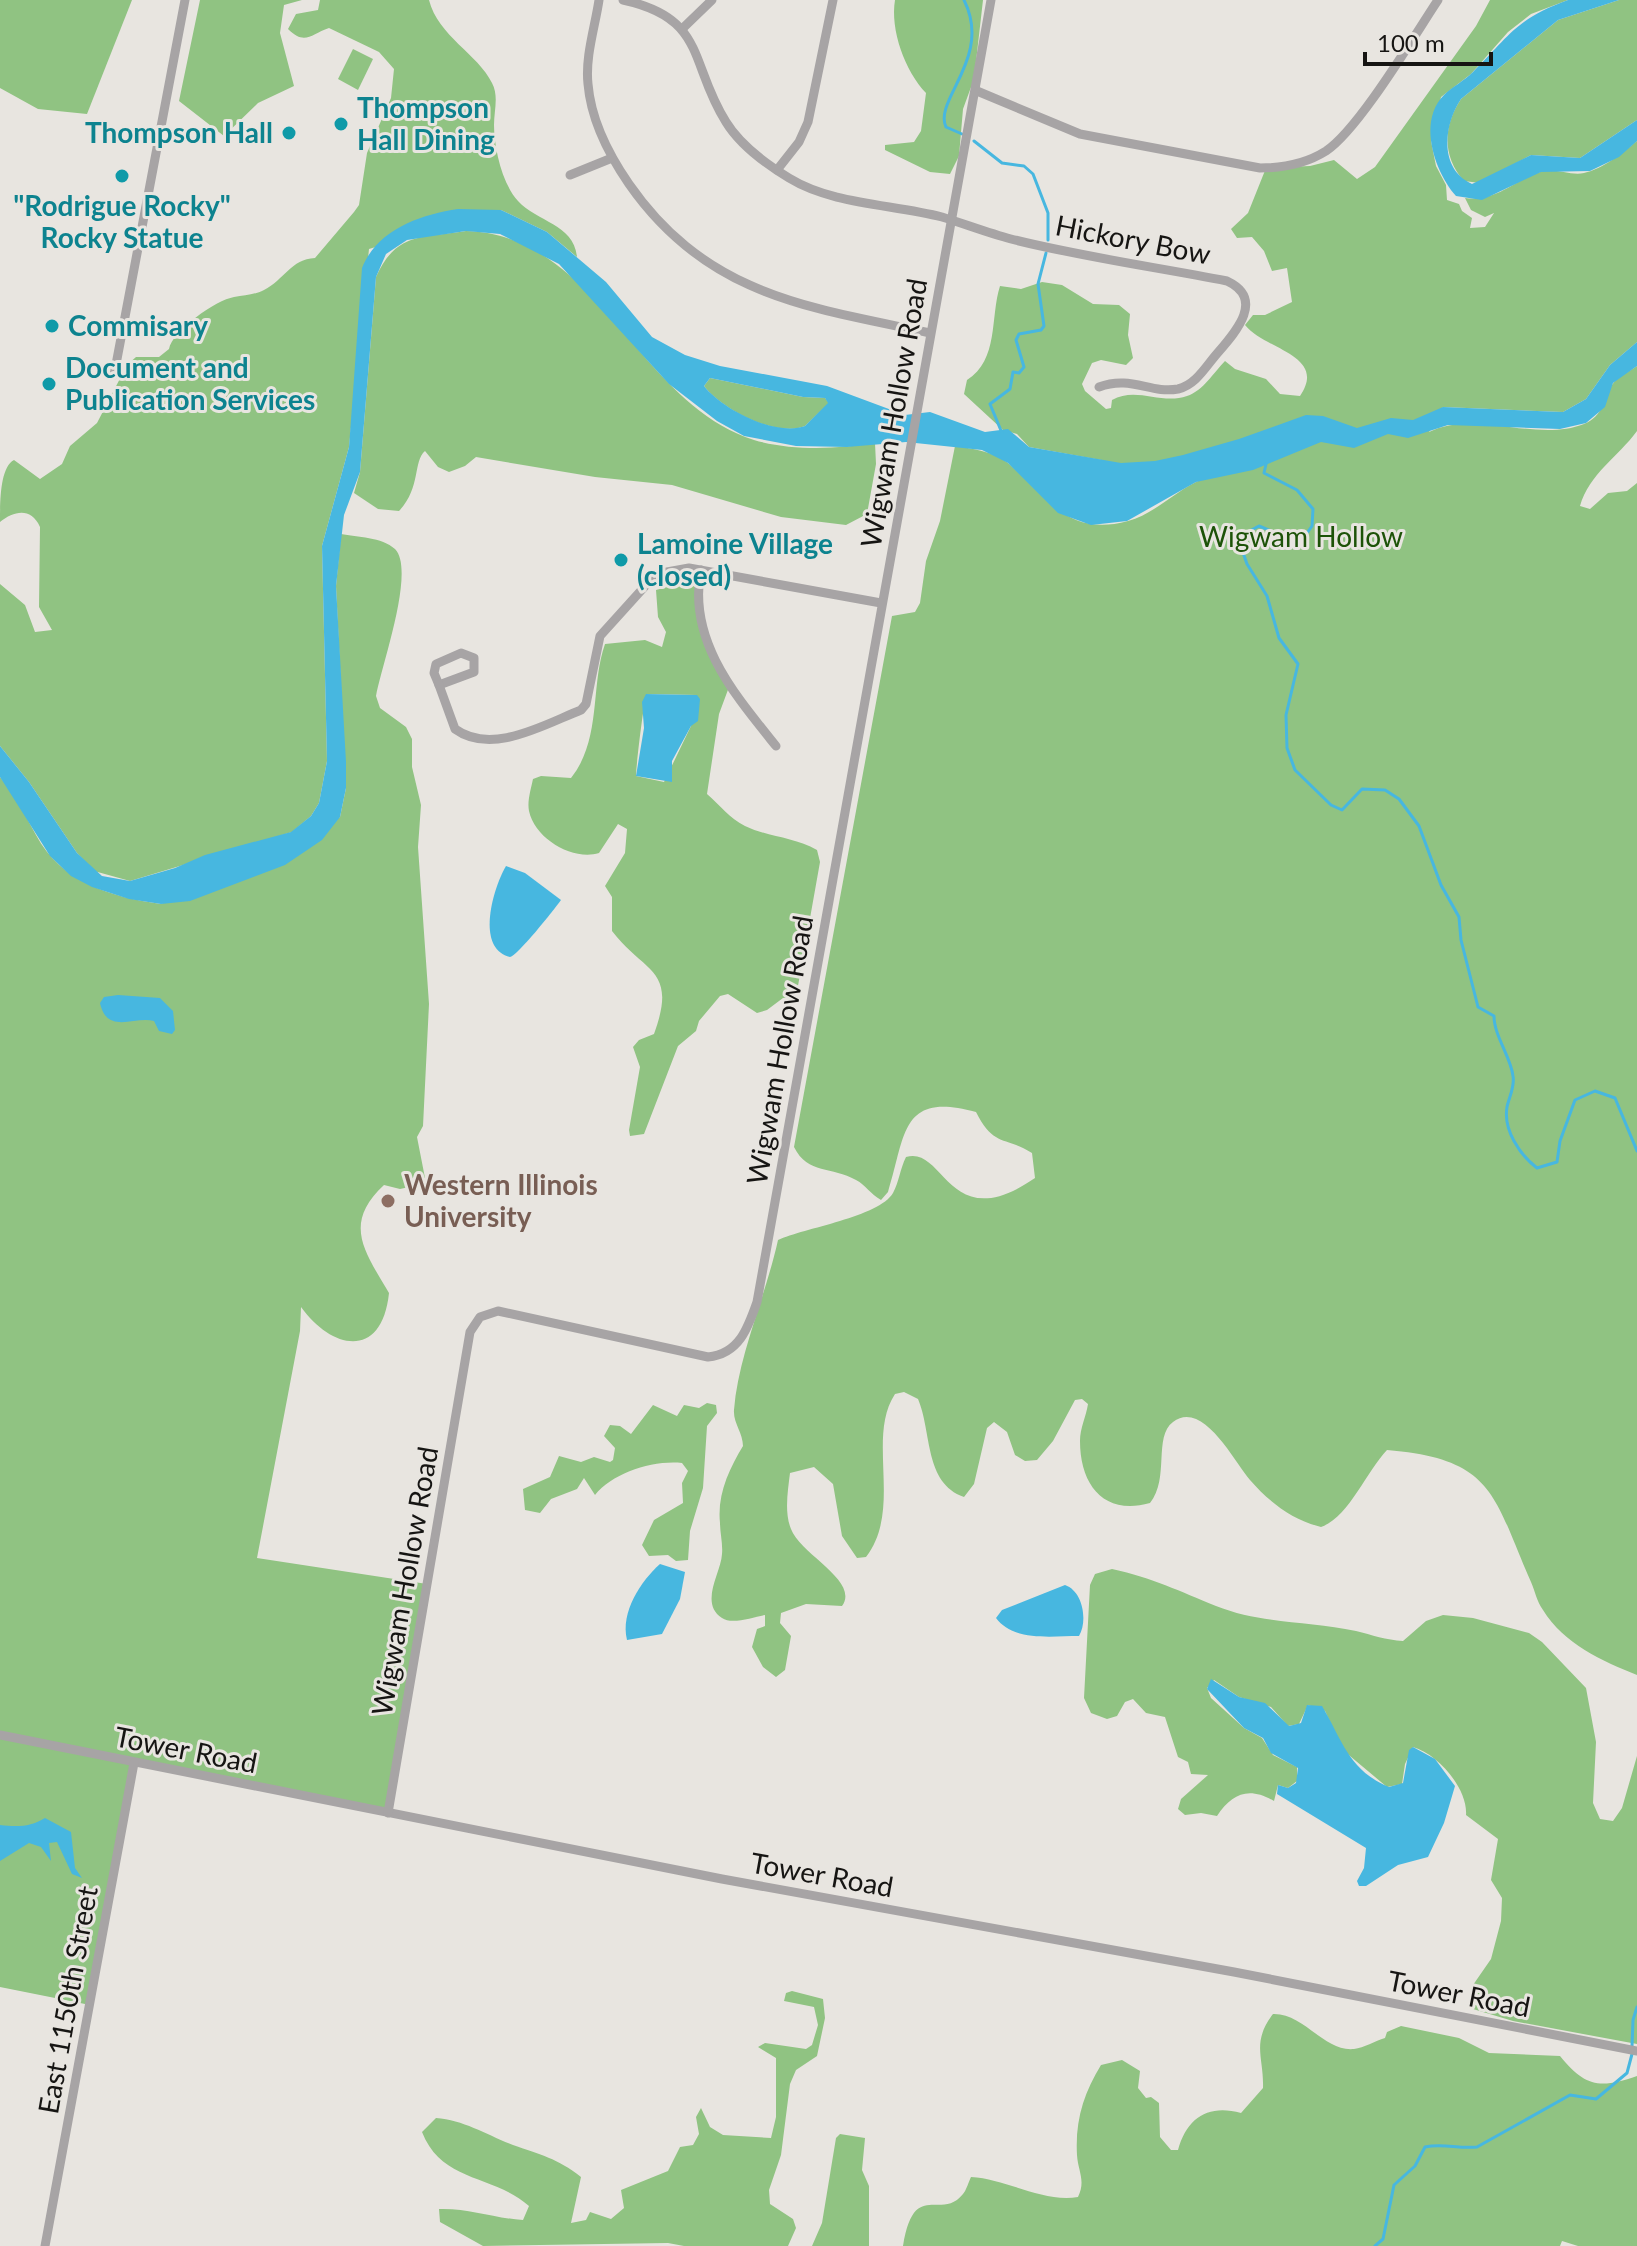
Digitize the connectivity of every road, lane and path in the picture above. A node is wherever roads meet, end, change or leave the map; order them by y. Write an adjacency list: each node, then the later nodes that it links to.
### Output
1 (185, 0): 15 (street)
2 (599, 0): 10 (street)
3 (623, 0): 8 (street)
4 (712, 0): 8 (street)
5 (833, 0): 11 (street)
6 (991, 0): 9 (street, Wigwam Hollow Road)
7 (1438, 0): 9 (street)
8 (682, 29): 11 (street)
9 (977, 91): 13 (street, Wigwam Hollow Road)
10 (612, 158): 12 (street); 14 (street)
11 (777, 170): 13 (street)
12 (570, 175)
13 (952, 221): 14 (street, Wigwam Hollow Road); 16 (street, Hickory Bow)
14 (930, 333): 18 (street, Wigwam Hollow Road)
15 (114, 375)
16 (1099, 387)
17 (701, 570): 18 (street); 19 (street); 20 (street)
18 (881, 603): 23 (street, Wigwam Hollow Road)
19 (439, 685): 19 (street)
20 (776, 746)
21 (0, 1735): 22 (street, Tower Road)
22 (134, 1763): 23 (street, Tower Road); 25 (street, East 1150th Street)
23 (388, 1813): 24 (street, Tower Road)
24 (1637, 2051)
25 (45, 2246)

